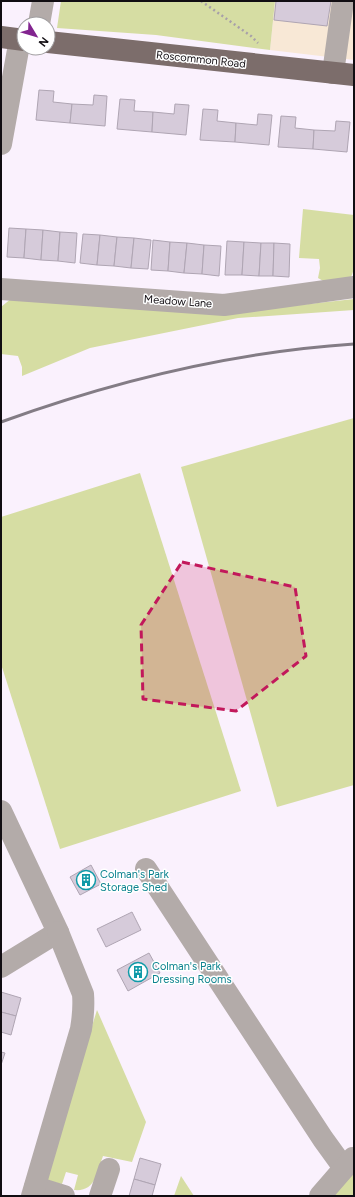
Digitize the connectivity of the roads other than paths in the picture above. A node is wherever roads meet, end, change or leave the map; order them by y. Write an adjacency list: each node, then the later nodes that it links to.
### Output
1 (43, 1): 3 (street)
2 (343, 1): 6 (street)
3 (40, 16)
4 (15, 39): 7 (street)
5 (56, 43): 6 (main road, Roscommon Road)
6 (344, 74)
7 (1, 144)
8 (354, 288): 9 (street, Meadow Lane)
9 (1, 289)
10 (1, 811): 12 (street)
11 (146, 869): 14 (street)
12 (58, 932): 13 (street); 16 (street)
13 (1, 967)
14 (349, 1163): 19 (street)
15 (109, 1169): 18 (street)
16 (34, 1192): 17 (street)
17 (64, 1196)
18 (100, 1196)
19 (320, 1196)

